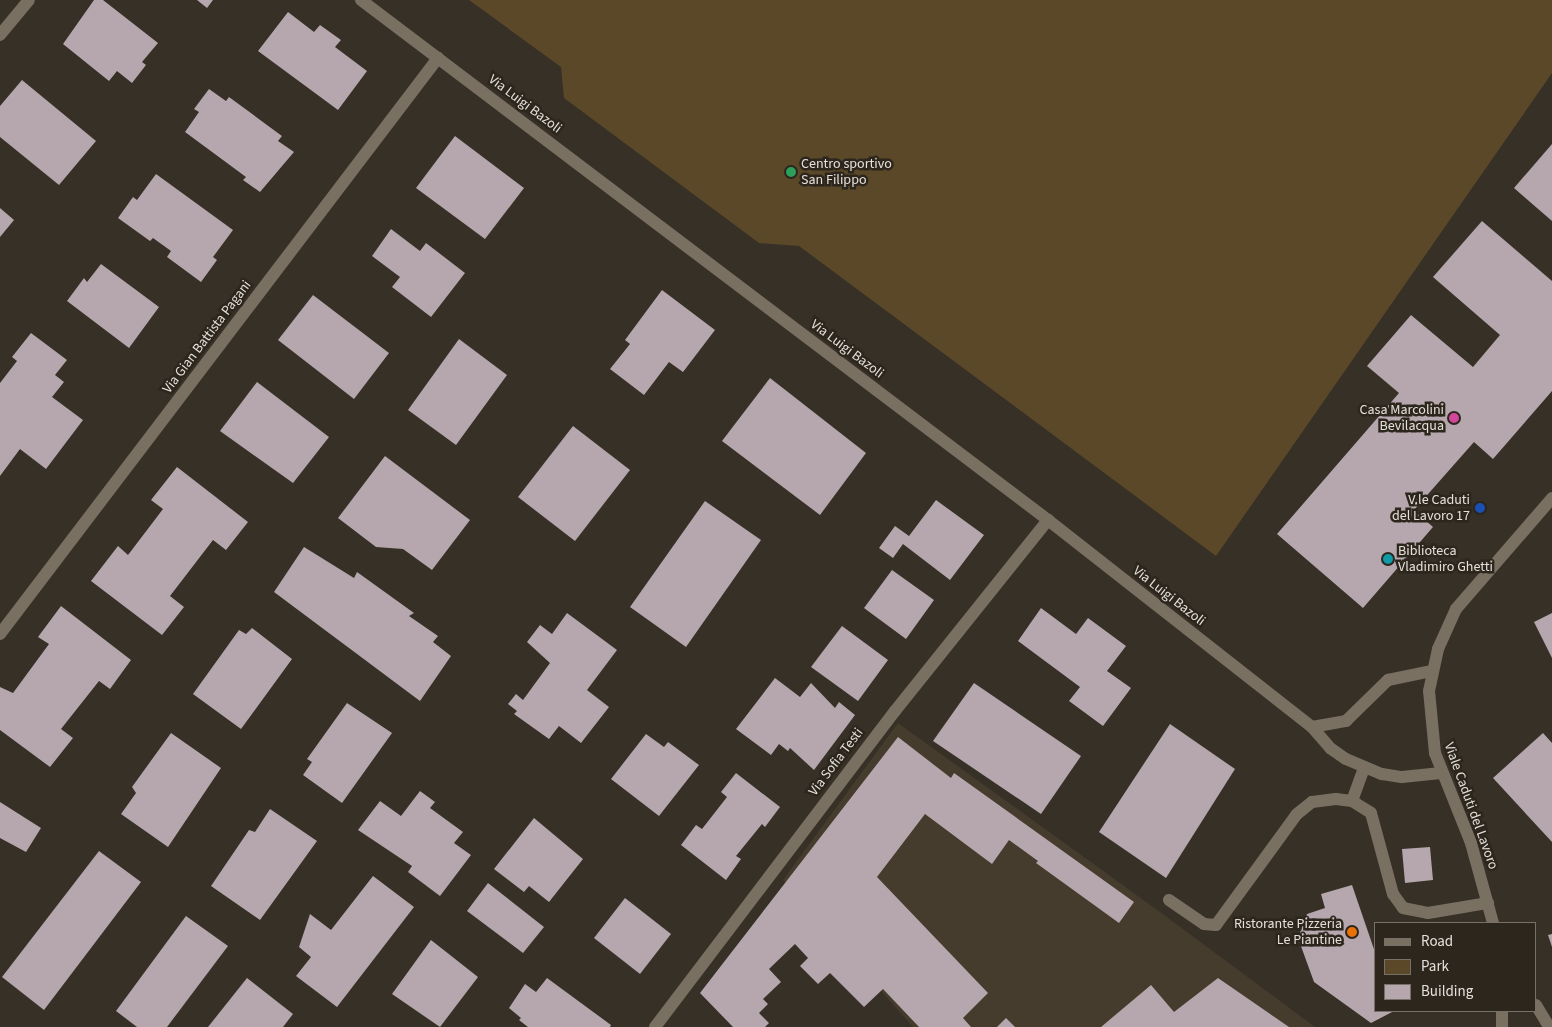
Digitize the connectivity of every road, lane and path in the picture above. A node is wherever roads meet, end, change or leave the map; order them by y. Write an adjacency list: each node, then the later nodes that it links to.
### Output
1 (29, 0): 3 (street)
2 (361, 0): 4 (street, Via Luigi Bazoli)
3 (0, 35)
4 (438, 58): 6 (street, Via Luigi Bazoli); 7 (street, Via Gian Battista Pagani)
5 (1552, 498): 8 (street, Viale Caduti del Lavoro)
6 (1048, 520): 9 (street, Via Luigi Bazoli); 18 (street, Via Sofia Testi)
7 (0, 634)
8 (1432, 671): 9 (street); 11 (street, Viale Caduti del Lavoro)
9 (1312, 727): 10 (street, Via Luigi Bazoli)
10 (1364, 768): 11 (street, Via Luigi Bazoli); 12 (street)
11 (1441, 773): 14 (street, Viale Caduti del Lavoro)
12 (1352, 801): 13 (street); 14 (street)
13 (1169, 900)
14 (1488, 903): 15 (street, Viale Caduti del Lavoro)
15 (1493, 922)
16 (1537, 1007): 20 (street)
17 (1502, 1012): 19 (street)
18 (655, 1027)
19 (1502, 1027)
20 (1549, 1027)

